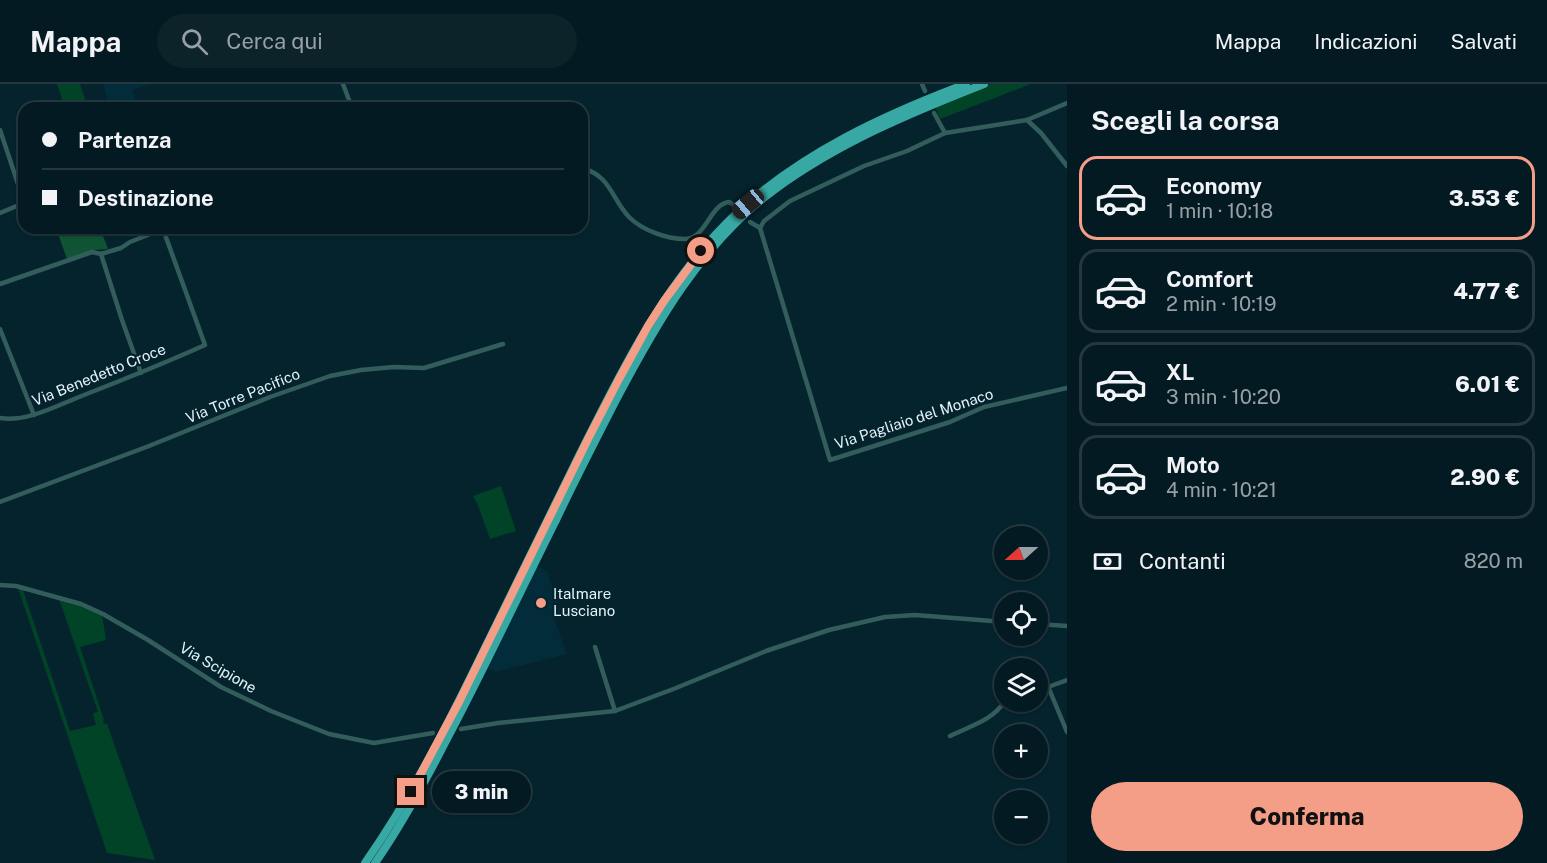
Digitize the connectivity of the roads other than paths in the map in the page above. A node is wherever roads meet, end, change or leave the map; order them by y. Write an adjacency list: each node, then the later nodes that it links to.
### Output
1 (343, 84): 6 (street)
2 (922, 84): 5 (street)
3 (966, 84): 31 (highway)
4 (984, 84): 31 (highway)
5 (924, 91)
6 (350, 102)
7 (1067, 103): 9 (street)
8 (934, 113): 11 (street)
9 (1027, 120): 11 (street); 12 (street)
10 (0, 130): 14 (street)
11 (945, 133): 19 (street)
12 (1067, 166)
13 (588, 170): 16 (street)
14 (18, 184)
15 (18, 205): 17 (street)
16 (734, 205)
17 (0, 213)
18 (750, 222): 19 (street)
19 (760, 228): 27 (street, Via Pagliaio del Monaco)
20 (150, 234): 22 (street)
21 (165, 234): 26 (street, Via Benedetto Croce)
22 (101, 254): 23 (street); 26 (street)
23 (0, 284)
24 (0, 328): 28 (street)
25 (503, 344): 30 (street, Via Torre Pacifico)
26 (141, 373): 28 (street, Via Benedetto Croce)
27 (1067, 388)
28 (34, 415): 29 (street, Via Benedetto Croce)
29 (0, 418)
30 (0, 502)
31 (556, 509): 46 (highway); 47 (highway, bridge)
32 (0, 585): 44 (street, Via Scipione)
33 (994, 621): 39 (street)
34 (1048, 625): 35 (street)
35 (1067, 626)
36 (596, 647): 39 (street)
37 (1067, 680): 38 (street)
38 (1048, 687): 41 (street)
39 (615, 711): 42 (street)
40 (995, 712): 45 (street)
41 (1065, 724): 43 (street)
42 (461, 729)
43 (1067, 732)
44 (433, 734)
45 (950, 736)
46 (365, 863)
47 (375, 863)

